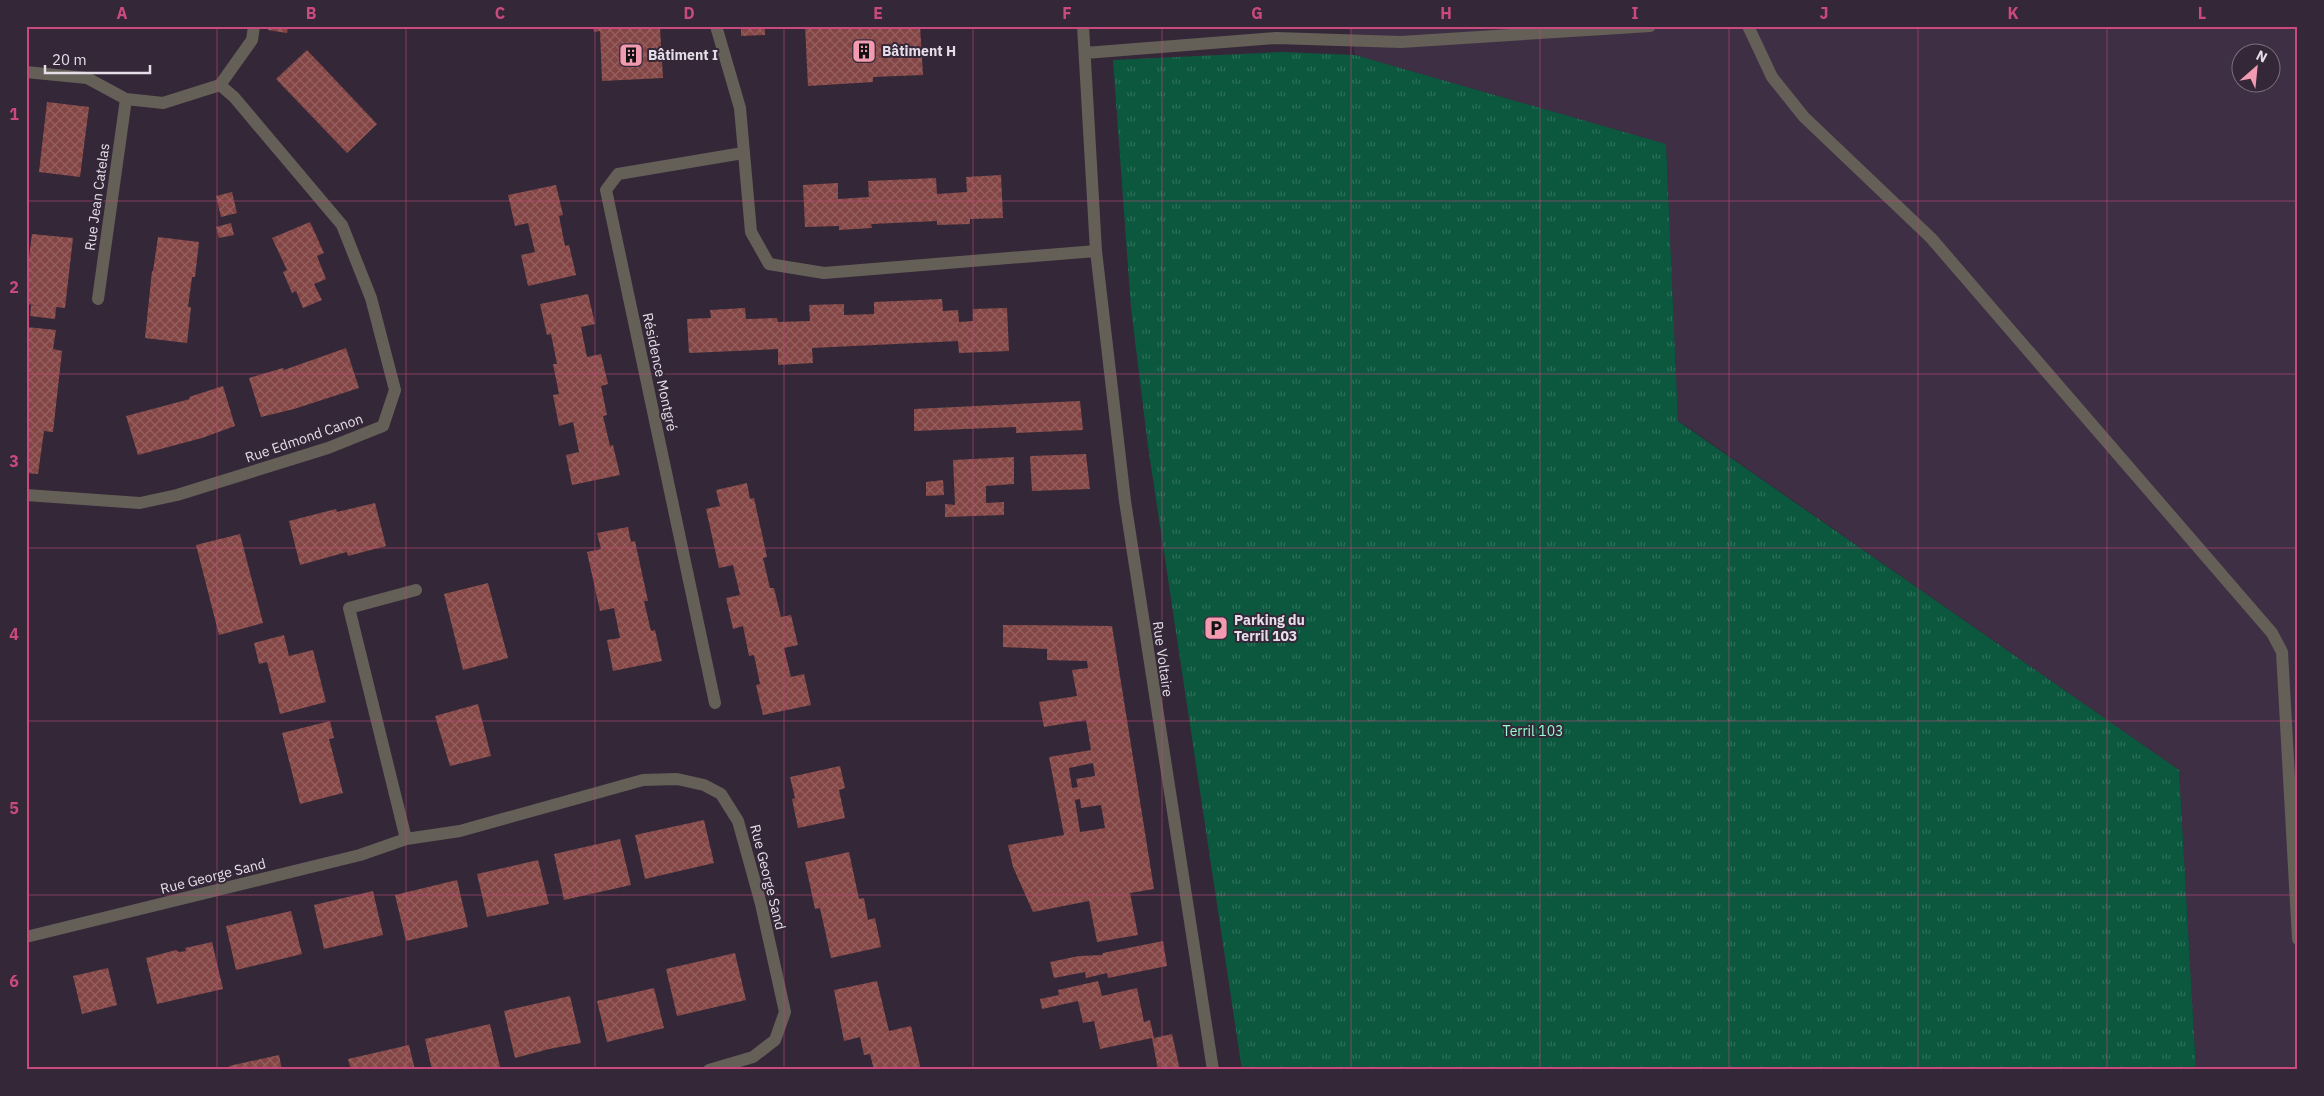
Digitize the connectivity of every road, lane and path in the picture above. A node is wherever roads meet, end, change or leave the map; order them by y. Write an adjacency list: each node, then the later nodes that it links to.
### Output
1 (254, 26): 8 (street)
2 (716, 26): 10 (street)
3 (1083, 26): 6 (street, Rue Voltaire)
4 (1650, 26): 6 (street)
5 (1748, 26): 18 (street)
6 (1085, 53): 11 (street, Rue Voltaire)
7 (26, 72): 9 (street)
8 (220, 85): 9 (street); 13 (street, Rue Edmond Canon)
9 (126, 99): 12 (street, Rue Jean Catelas)
10 (743, 153): 11 (street); 15 (street, Résidence Montgré)
11 (1096, 251): 20 (street, Rue Voltaire)
12 (98, 299)
13 (26, 495)
14 (416, 590): 16 (street)
15 (715, 703)
16 (406, 839): 17 (street, Rue George Sand); 19 (street, Rue George Sand)
17 (26, 937)
18 (2298, 939)
19 (709, 1070)
20 (1213, 1070)

